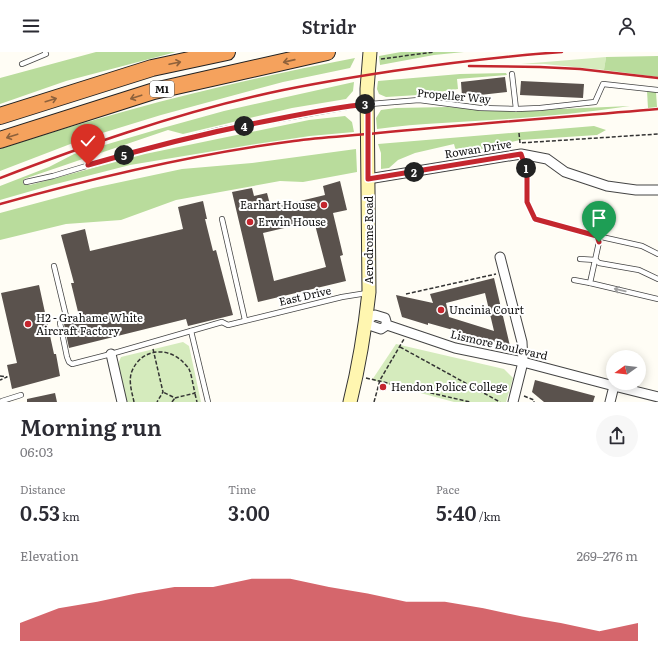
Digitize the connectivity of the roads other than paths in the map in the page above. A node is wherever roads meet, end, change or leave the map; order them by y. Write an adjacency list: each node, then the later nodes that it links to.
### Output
1 (45, 52): 5 (lane)
2 (227, 52): 10 (highway, M1, one-way to 2)
3 (327, 52): 11 (highway, M1, one-way to 11)
4 (375, 55): 8 (street, Aerodrome Road)
5 (22, 64)
6 (512, 74): 9 (lane)
7 (658, 90): 9 (lane, Propeller Way)
8 (368, 104): 9 (lane, Propeller Way); 13 (street, Aerodrome Road); 14 (lane, Propeller Way)
9 (516, 109)
10 (0, 116)
11 (0, 140)
12 (521, 154): 13 (street, Rowan Drive); 15 (street, Rowan Drive); 17 (lane)
13 (368, 179): 26 (street, Aerodrome Road)
14 (26, 182)
15 (658, 190)
16 (222, 219): 28 (lane)
17 (597, 236): 18 (lane); 21 (lane)
18 (658, 254)
19 (500, 258): 32 (street)
20 (580, 259): 21 (lane)
21 (596, 260): 23 (lane); 25 (lane)
22 (54, 266): 31 (lane, East Drive)
23 (658, 279)
24 (574, 280): 25 (lane)
25 (590, 283): 27 (lane, one-way to 25)
26 (369, 292): 28 (lane, East Drive); 29 (street, Aerodrome Road)
27 (658, 299)
28 (245, 320): 30 (lane, East Drive)
29 (366, 320): 32 (street, Lismore Boulevard); 41 (street, Aerodrome Road)
30 (191, 331): 31 (lane, East Drive); 40 (lane)
31 (111, 354): 39 (street)
32 (523, 362): 33 (street, Lismore Boulevard); 42 (street)
33 (606, 384)
34 (613, 390): 43 (street)
35 (630, 390): 37 (street, Lismore Boulevard)
36 (21, 395): 38 (lane)
37 (658, 397)
38 (2, 402)
39 (122, 402)
40 (208, 402)
41 (350, 402)
42 (513, 402)
43 (610, 402)

